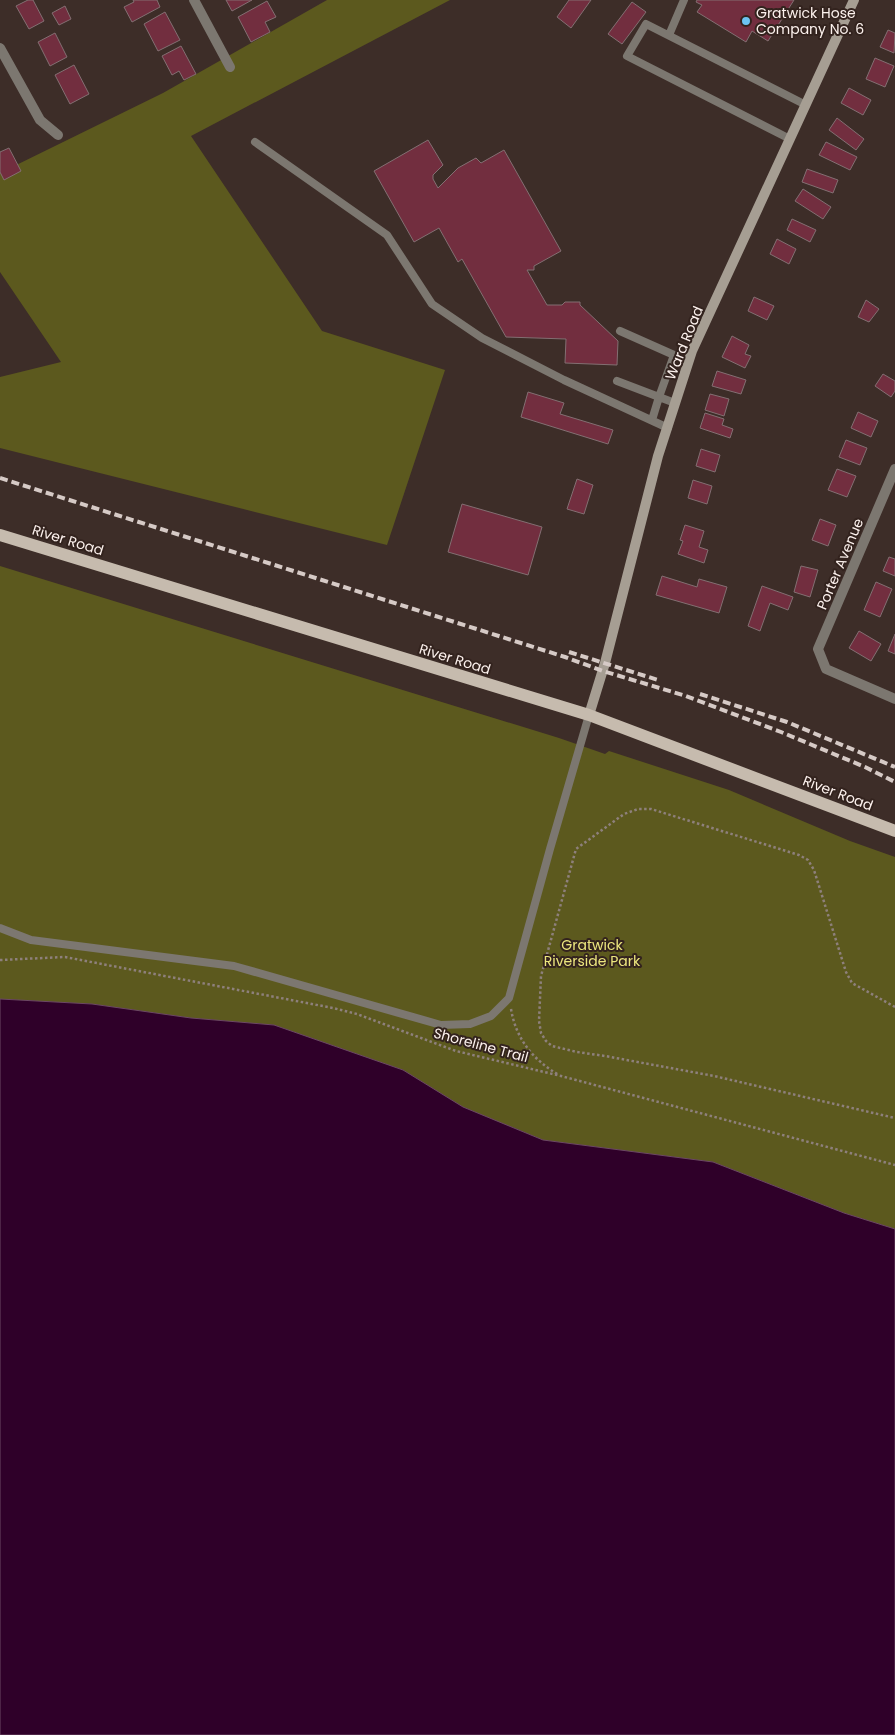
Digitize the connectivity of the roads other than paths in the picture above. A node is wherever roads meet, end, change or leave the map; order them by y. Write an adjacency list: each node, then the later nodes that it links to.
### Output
1 (194, 0): 6 (street)
2 (684, 0): 4 (lane)
3 (854, 0): 7 (main road, Ward Road)
4 (669, 35): 7 (lane); 9 (lane)
5 (0, 48): 8 (street)
6 (230, 68)
7 (806, 105): 9 (main road, Ward Road)
8 (58, 135)
9 (790, 138): 13 (main road, Ward Road)
10 (255, 142): 17 (lane)
11 (620, 331): 12 (lane)
12 (674, 355): 13 (lane); 15 (lane)
13 (689, 361): 16 (main road, Ward Road)
14 (617, 381): 15 (lane)
15 (659, 396): 16 (lane); 17 (lane)
16 (675, 404): 18 (main road, Ward Road)
17 (652, 420): 18 (lane)
18 (668, 428): 22 (main road, Ward Road)
19 (895, 469): 21 (street, Porter Avenue)
20 (0, 535): 22 (main road, River Road)
21 (895, 699)
22 (589, 715): 23 (main road, River Road); 24 (lane)
23 (895, 831)
24 (0, 928)

